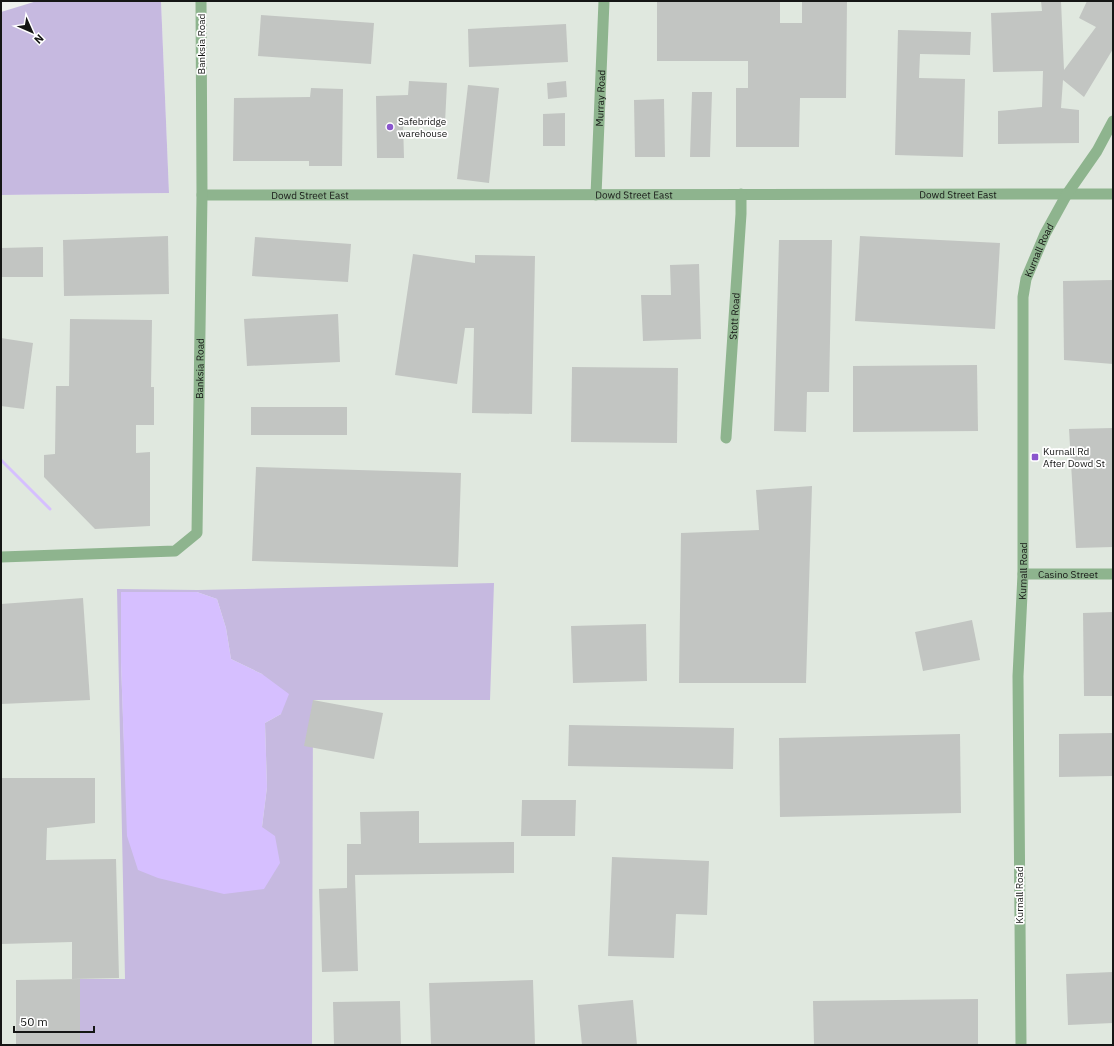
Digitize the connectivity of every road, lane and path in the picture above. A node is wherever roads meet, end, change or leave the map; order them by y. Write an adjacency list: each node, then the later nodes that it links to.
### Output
1 (201, 1): 7 (street, Banksia Road)
2 (604, 1): 8 (street, Murray Road)
3 (1113, 121): 5 (street, Kurnall Road)
4 (741, 194): 5 (street, Dowd Street East); 8 (street, Dowd Street East); 9 (street, Stott Road)
5 (1067, 194): 6 (street, Dowd Street East); 11 (street, Kurnall Road)
6 (1113, 194)
7 (202, 195): 8 (street, Dowd Street East); 10 (street, Banksia Road)
8 (596, 195)
9 (726, 438)
10 (1, 557)
11 (1023, 574): 12 (street, Casino Street); 13 (street, Kurnall Road)
12 (1113, 574)
13 (1020, 1045)

